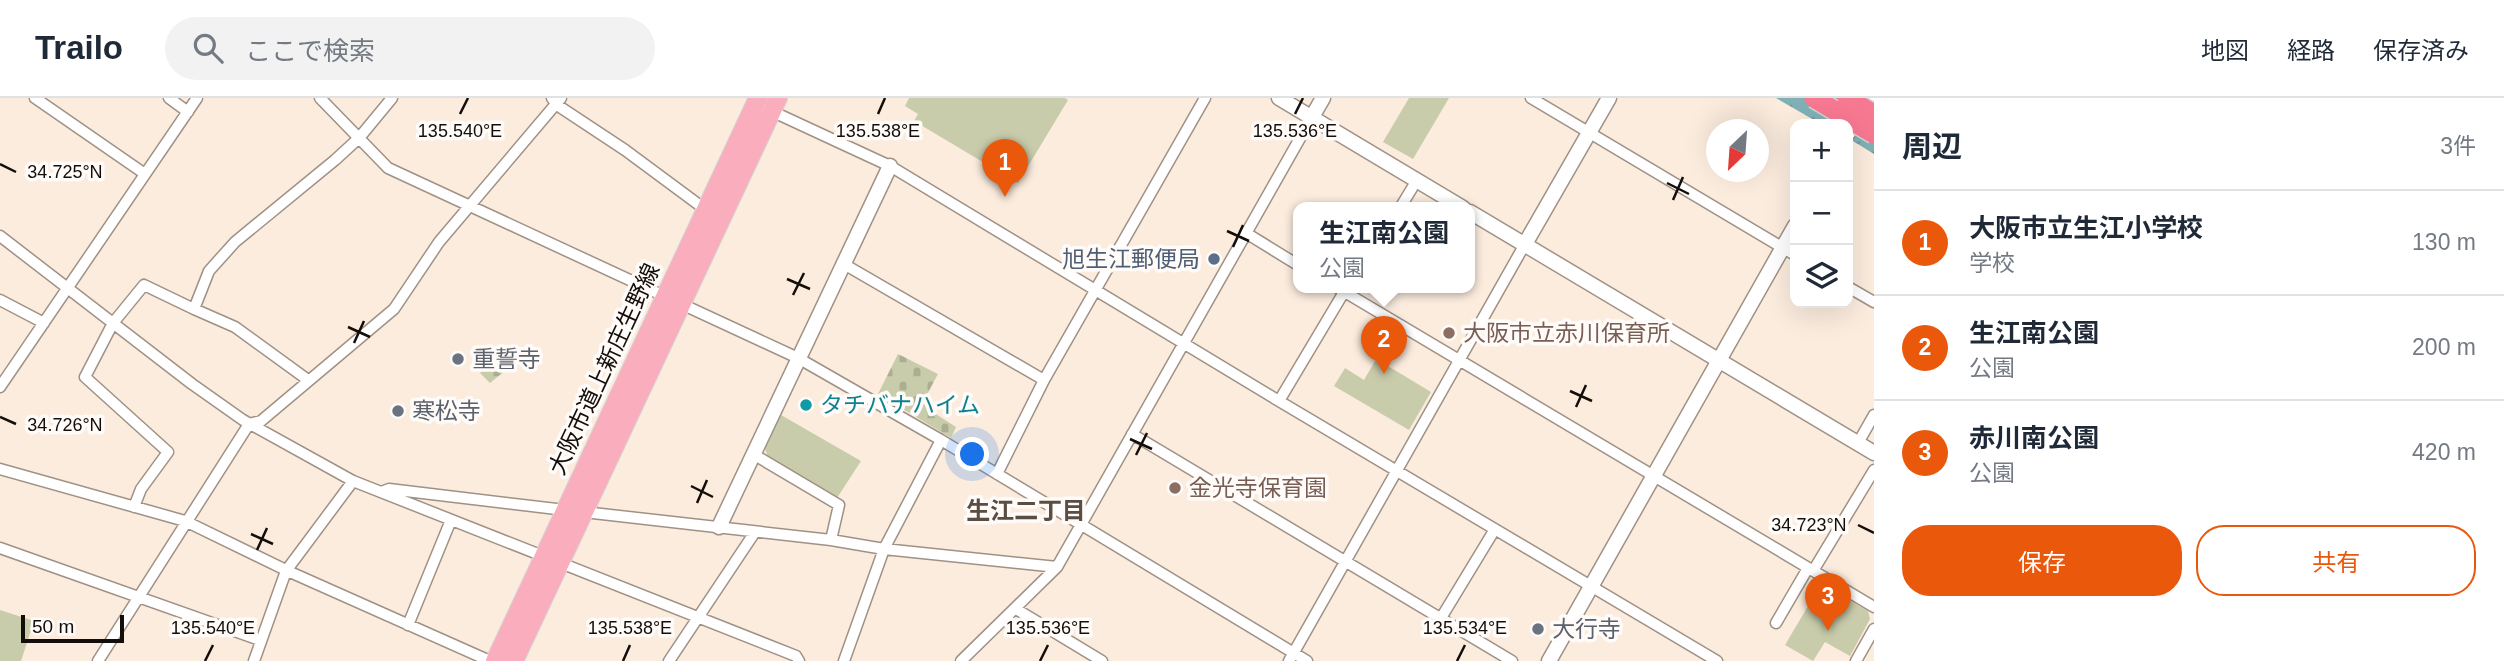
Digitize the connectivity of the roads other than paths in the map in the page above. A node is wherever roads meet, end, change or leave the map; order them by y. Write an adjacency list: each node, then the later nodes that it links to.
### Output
1 (34, 98): 24 (street)
2 (169, 98): 16 (street)
3 (197, 98): 16 (street)
4 (320, 98): 22 (street)
5 (392, 98): 22 (street)
6 (1205, 98): 38 (street)
7 (1279, 98): 18 (street)
8 (1323, 98): 18 (street)
9 (1531, 98): 20 (street)
10 (1609, 98): 20 (street)
11 (1814, 98): 21 (highway, bridge)
12 (1847, 98): 17 (highway, bridge)
13 (1868, 98): 19 (street, bridge)
14 (557, 100): 28 (street); 29 (street)
15 (763, 102): 23 (street); 29 (main road, 大阪市道上新庄生野線); 42 (main road, 大阪市道上新庄生野線)
16 (188, 112): 24 (street)
17 (1874, 114)
18 (1311, 117): 25 (street); 31 (street)
19 (1853, 124)
20 (1590, 132): 33 (street); 34 (street)
21 (1874, 134)
22 (359, 138): 28 (street); 45 (street)
23 (890, 166): 36 (street); 38 (street)
24 (145, 174): 37 (street)
25 (1417, 180): 26 (street); 27 (street)
26 (1404, 202)
27 (1453, 202)
28 (470, 205): 42 (street); 52 (street)
29 (706, 210): 42 (main road, 大阪市道上新庄生野線)
30 (1475, 215): 33 (street)
31 (1246, 233): 35 (street); 48 (street)
32 (0, 236): 37 (street)
33 (1525, 244): 50 (street); 51 (street)
34 (1789, 252): 51 (street)
35 (1293, 262)
36 (842, 263): 49 (street); 53 (street)
37 (68, 288): 46 (street); 47 (street)
38 (1096, 290): 48 (street); 53 (street)
39 (1853, 290): 44 (street)
40 (1344, 293): 55 (street)
41 (1348, 293): 50 (street)
42 (674, 299): 49 (street); 71 (main road, 大阪市道上新庄生野線); 72 (main road, 大阪市道上新庄生野線)
43 (0, 300): 46 (street)
44 (1874, 302)
45 (194, 309): 47 (street); 52 (street)
46 (44, 323): 54 (street)
47 (113, 323): 57 (street); 70 (street)
48 (1184, 343): 55 (street); 58 (street)
49 (798, 358): 59 (street); 62 (street)
50 (1459, 360): 64 (street); 67 (street)
51 (1719, 360): 60 (street); 67 (street)
52 (308, 380): 57 (street)
53 (1044, 380): 66 (street)
54 (0, 387)
55 (1279, 401): 64 (street)
56 (1874, 415): 60 (street)
57 (249, 424): 68 (street); 74 (street)
58 (1132, 435): 75 (street); 83 (street)
59 (941, 440): 66 (street); 81 (street)
60 (1858, 443): 61 (street)
61 (1874, 453)
62 (753, 454): 76 (street); 79 (street)
63 (0, 469): 70 (street)
64 (1397, 470): 77 (street); 83 (street)
65 (1874, 470): 85 (street)
66 (997, 474): 75 (street)
67 (1654, 477): 85 (street); 87 (street)
68 (352, 481): 69 (street); 86 (street)
69 (381, 492): 71 (street); 73 (street)
70 (134, 507): 74 (street)
71 (565, 510): 82 (main road, 大阪市道上新庄生野線)
72 (584, 512): 76 (street); 82 (main road, 大阪市道上新庄生野線)
73 (451, 520): 82 (street); 94 (street)
74 (185, 521): 86 (street); 88 (street)
75 (1080, 526): 84 (street); 97 (street)
76 (719, 527): 78 (street)
77 (1495, 529): 87 (street); 92 (street)
78 (755, 532): 79 (street); 91 (street)
79 (831, 540): 81 (street)
80 (0, 548): 88 (street)
81 (884, 549): 84 (street); 104 (street)
82 (552, 559): 91 (street); 100 (main road, 大阪市道上新庄生野線); 101 (main road, 大阪市道上新庄生野線)
83 (1345, 562): 92 (street); 97 (street)
84 (1057, 567): 90 (street)
85 (1811, 569): 89 (street); 93 (street)
86 (286, 571): 94 (street); 96 (street)
87 (1591, 586): 109 (street); 110 (street)
88 (137, 596): 96 (street); 98 (street)
89 (1874, 607)
90 (1016, 609): 105 (street); 106 (street)
91 (698, 617): 102 (street); 103 (street)
92 (1441, 618): 108 (street)
93 (1776, 623)
94 (408, 625): 100 (street)
95 (1874, 629): 111 (street)
96 (260, 640): 99 (street)
97 (1291, 657): 107 (street)
98 (98, 661)
99 (254, 661)
100 (492, 661)
101 (514, 661)
102 (669, 661)
103 (800, 661)
104 (844, 661)
105 (961, 661)
106 (1101, 661)
107 (1307, 661)
108 (1512, 661)
109 (1549, 661)
110 (1717, 661)
111 (1856, 661)

